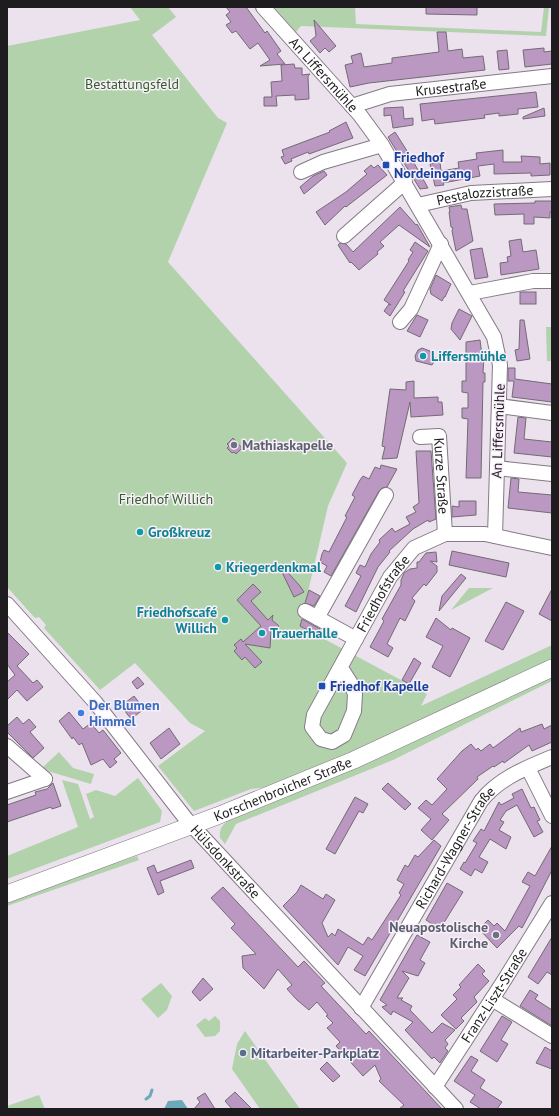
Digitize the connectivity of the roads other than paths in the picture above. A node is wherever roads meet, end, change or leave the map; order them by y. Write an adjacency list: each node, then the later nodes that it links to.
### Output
1 (263, 7): 3 (street, An Liffersmühle)
2 (552, 76): 3 (street, Krusestraße)
3 (352, 106): 4 (street, An Liffersmühle)
4 (382, 145): 5 (street); 6 (street, An Liffersmühle)
5 (301, 172)
6 (404, 182): 8 (street, An Liffersmühle); 9 (street)
7 (552, 189): 8 (street, Pestalozzistraße)
8 (418, 205): 10 (street, An Liffersmühle)
9 (344, 236)
10 (441, 244): 12 (street, An Liffersmühle); 13 (street)
11 (552, 281): 12 (street)
12 (470, 293): 14 (street, An Liffersmühle)
13 (400, 322)
14 (499, 406): 15 (street); 17 (street, An Liffersmühle)
15 (552, 412)
16 (420, 437): 20 (street, Kurze Straße)
17 (497, 468): 18 (street); 21 (street, An Liffersmühle)
18 (552, 474)
19 (386, 495): 24 (street, Friedhofstraße)
20 (445, 534): 21 (street, Friedhofstraße); 24 (street, Friedhofstraße)
21 (495, 536): 22 (street, Friedhofstraße)
22 (552, 548)
23 (7, 604): 32 (street, Hülsdonkstraße)
24 (356, 639): 25 (street, Friedhofstraße)
25 (341, 668): 25 (street, Friedhofstraße)
26 (552, 668): 32 (main road, Korschenbroicher Straße)
27 (7, 746): 30 (street)
28 (552, 757): 29 (street, Richard-Wagner-Straße)
29 (528, 768): 31 (street); 36 (street, Richard-Wagner-Straße)
30 (7, 792)
31 (552, 816)
32 (192, 826): 33 (main road, Korschenbroicher Straße); 36 (street, Hülsdonkstraße)
33 (7, 894)
34 (552, 902): 35 (street, Franz-Liszt-Straße)
35 (492, 999): 37 (street); 38 (street, Franz-Liszt-Straße)
36 (362, 1008): 38 (street, Hülsdonkstraße)
37 (552, 1036)
38 (435, 1087): 39 (street, Hülsdonkstraße)
39 (456, 1109)

